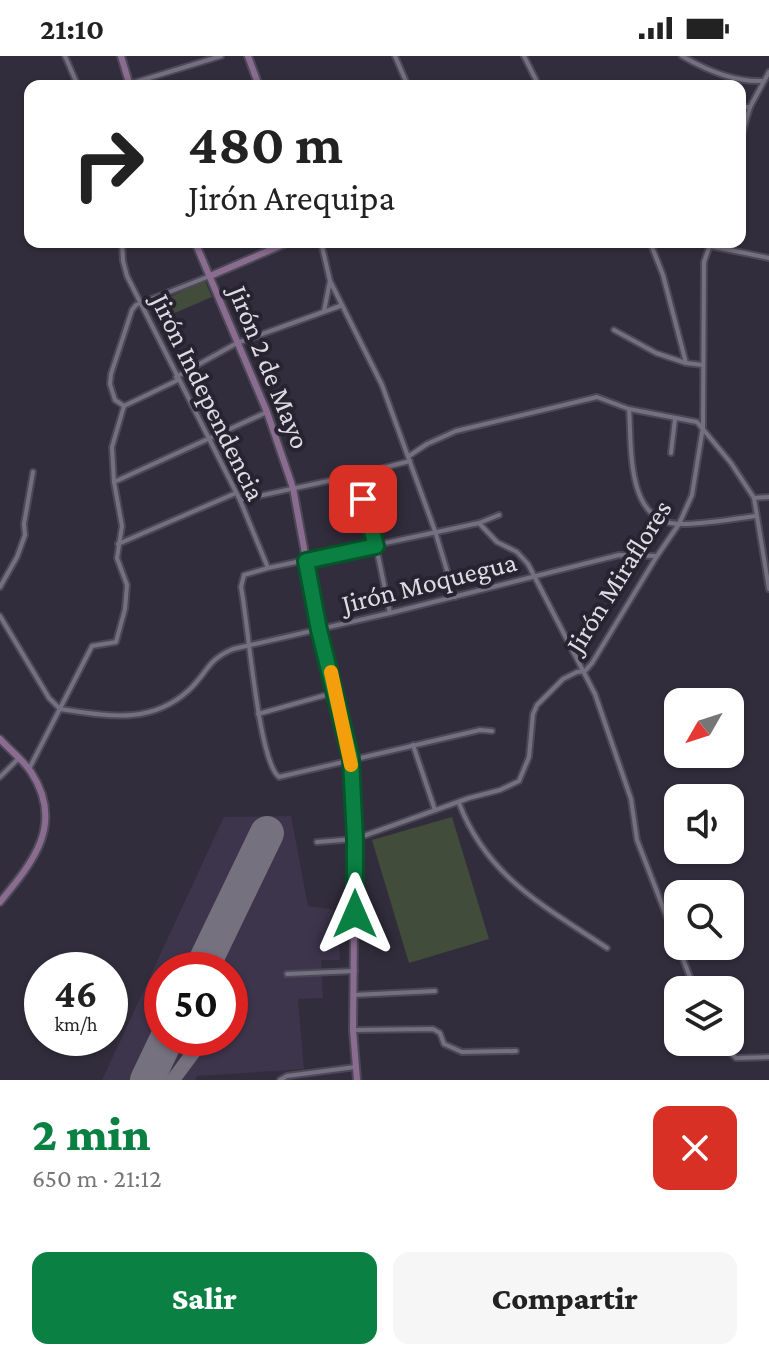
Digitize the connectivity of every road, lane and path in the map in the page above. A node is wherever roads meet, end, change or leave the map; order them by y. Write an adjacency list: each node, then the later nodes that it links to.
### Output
1 (65, 56): 9 (street)
2 (121, 56): 10 (main road)
3 (221, 56): 11 (street)
4 (248, 56): 12 (main road)
5 (395, 56): 13 (street)
6 (524, 56): 14 (street)
7 (682, 56): 15 (street)
8 (769, 72): 15 (street)
9 (75, 80)
10 (126, 80)
11 (143, 80)
12 (257, 80)
13 (405, 80)
14 (536, 80)
15 (762, 81): 17 (street)
16 (746, 107): 17 (street)
17 (750, 107): 18 (street)
18 (746, 121)
19 (122, 248): 29 (street, Jirón Independencia)
20 (198, 248): 27 (main road, Jirón 2 de Mayo)
21 (275, 248): 27 (main road)
22 (322, 248): 28 (street)
23 (652, 248): 34 (street)
24 (709, 248): 35 (street, Jirón Miraflores)
25 (727, 248): 26 (street)
26 (769, 258)
27 (210, 276): 29 (street); 33 (main road, Jirón 2 de Mayo)
28 (330, 281): 30 (street); 31 (street)
29 (141, 304): 36 (street, Jirón Independencia); 37 (street)
30 (340, 306): 31 (street); 44 (street)
31 (324, 311): 33 (street)
32 (614, 330): 34 (street)
33 (237, 343): 36 (street); 39 (main road, Jirón 2 de Mayo)
34 (686, 363): 35 (street)
35 (703, 365): 41 (street, Jirón Miraflores)
36 (177, 378): 37 (street); 42 (street, Jirón Independencia)
37 (124, 406): 47 (street)
38 (629, 409): 40 (street); 44 (street); 56 (street)
39 (267, 412): 42 (street); 48 (main road, Jirón 2 de Mayo)
40 (675, 419): 41 (street); 43 (street)
41 (703, 427): 51 (street); 56 (street, Jirón Miraflores)
42 (208, 440): 47 (street); 49 (street, Jirón Independencia)
43 (671, 453)
44 (410, 458): 46 (street); 57 (street)
45 (33, 472): 64 (street)
46 (356, 475): 48 (street); 59 (street)
47 (114, 482): 58 (street)
48 (293, 488): 52 (street); 61 (main road, Jirón 2 de Mayo)
49 (236, 493): 52 (street, Jirón Independencia); 58 (street)
50 (769, 497): 51 (street)
51 (754, 498): 54 (street)
52 (240, 500): 62 (street, Jirón Independencia)
53 (499, 515): 55 (street)
54 (756, 516): 56 (street); 65 (street)
55 (479, 523): 57 (street); 63 (street)
56 (679, 524): 60 (street, Jirón Miraflores)
57 (435, 531): 59 (street); 66 (street)
58 (118, 544): 75 (street)
59 (376, 546): 61 (street); 67 (street)
60 (657, 556): 63 (street, Jirón Moquegua); 73 (street, Jirón Miraflores)
61 (306, 561): 62 (street); 71 (main road, Jirón 2 de Mayo)
62 (268, 568): 72 (street)
63 (535, 577): 66 (street, Jirón Moquegua); 73 (street)
64 (0, 587)
65 (769, 589)
66 (455, 597): 67 (street, Jirón Moquegua)
67 (390, 613): 71 (street, Jirón Moquegua)
68 (0, 616): 69 (street)
69 (6, 625): 70 (street); 75 (street)
70 (0, 628)
71 (319, 630): 72 (street, Jirón Moquegua); 74 (main road, Jirón 2 de Mayo)
72 (251, 646): 75 (street, Jirón Moquegua); 76 (street)
73 (585, 671): 84 (street, Jirón Miraflores); 92 (street)
74 (336, 692): 76 (street); 81 (main road, Jirón 2 de Mayo)
75 (60, 709): 82 (street)
76 (258, 714): 81 (street)
77 (492, 731): 79 (street)
78 (0, 739): 80 (main road)
79 (413, 745): 81 (street); 85 (street)
80 (18, 759): 82 (main road); 83 (street)
81 (351, 759): 86 (main road, Jirón 2 de Mayo)
82 (29, 769): 88 (main road)
83 (0, 777)
84 (459, 803): 85 (street, Jirón Miraflores); 89 (street)
85 (435, 810): 86 (street, Jirón Miraflores)
86 (355, 839): 87 (street, Jirón Miraflores); 90 (main road, Jirón 2 de Mayo)
87 (317, 842)
88 (0, 902)
89 (607, 948)
90 (355, 971): 91 (street); 94 (main road, Jirón 2 de Mayo)
91 (287, 974)
92 (690, 976)
93 (435, 991): 94 (street)
94 (354, 995): 95 (main road, Jirón 2 de Mayo)
95 (353, 1030): 96 (street); 99 (main road, Jirón 2 de Mayo)
96 (516, 1051)
97 (734, 1056): 98 (street)
98 (769, 1057)
99 (355, 1067): 100 (street); 101 (main road, Jirón 2 de Mayo)
100 (280, 1080)
101 (357, 1080)

